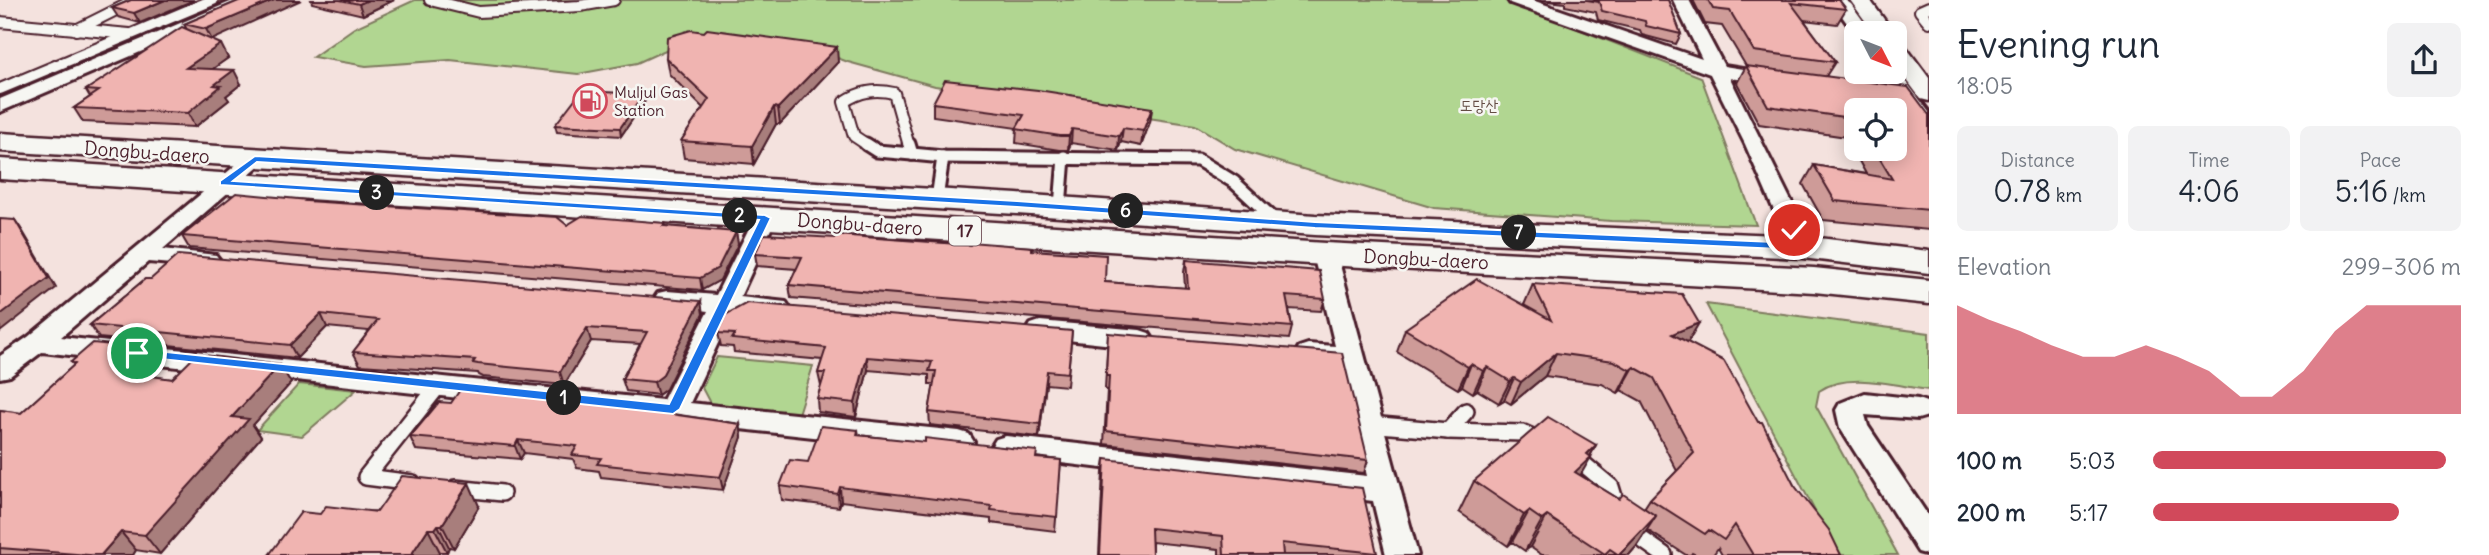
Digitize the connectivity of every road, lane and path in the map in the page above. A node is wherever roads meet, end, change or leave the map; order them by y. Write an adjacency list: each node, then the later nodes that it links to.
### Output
1 (136, 0): 14 (lane)
2 (213, 0): 16 (lane)
3 (249, 0): 24 (street)
4 (430, 0): 5 (lane)
5 (614, 0)
6 (1517, 0): 17 (street)
7 (1681, 0): 17 (street)
8 (1846, 3): 10 (street)
9 (1929, 7): 12 (lane)
10 (1865, 21)
11 (0, 22): 13 (lane)
12 (1929, 22)
13 (17, 25): 14 (lane); 15 (lane)
14 (76, 30): 16 (lane)
15 (0, 33)
16 (131, 34): 21 (lane)
17 (1715, 70): 19 (street); 37 (street)
18 (1908, 74): 23 (street)
19 (1793, 81)
20 (1905, 84): 23 (street)
21 (0, 89)
22 (1884, 94): 23 (street)
23 (1919, 96): 25 (street)
24 (0, 106)
25 (1928, 124)
26 (0, 142): 30 (main road, Dongbu-daero / 17)
27 (912, 155): 27 (lane); 28 (lane)
28 (943, 157): 29 (lane); 33 (lane)
29 (1063, 157): 34 (lane); 36 (lane)
30 (255, 159): 32 (street); 33 (main road, Dongbu-daero / 17)
31 (0, 169): 32 (main road, Dongbu-daero / 17)
32 (224, 183): 35 (main road, Dongbu-daero / 17); 38 (street)
33 (937, 199): 34 (main road, Dongbu-daero / 17)
34 (1060, 207): 36 (main road, Dongbu-daero / 17)
35 (765, 218): 39 (main road, Dongbu-daero / 17); 44 (street)
36 (1277, 222): 37 (main road, Dongbu-daero / 17)
37 (1802, 247): 41 (main road, Dongbu-daero / 17)
38 (139, 254): 40 (street); 48 (street)
39 (1325, 254): 42 (main road, Dongbu-daero / 17); 50 (street)
40 (234, 262)
41 (1929, 262)
42 (1929, 292)
43 (644, 297): 44 (street)
44 (726, 304): 45 (street); 53 (street)
45 (795, 310)
46 (1017, 328): 47 (street)
47 (1169, 341)
48 (37, 342): 51 (street); 52 (street)
49 (1280, 350): 50 (street)
50 (1350, 356): 56 (street)
51 (0, 369)
52 (439, 385): 53 (street); 59 (lane)
53 (673, 409): 58 (street)
54 (1466, 411): 57 (lane)
55 (1925, 414): 60 (street)
56 (1367, 423): 57 (lane); 58 (street)
57 (1448, 432): 62 (lane)
58 (1384, 490): 61 (street)
59 (502, 493)
60 (1929, 542)
61 (1402, 555)
62 (1664, 555)

